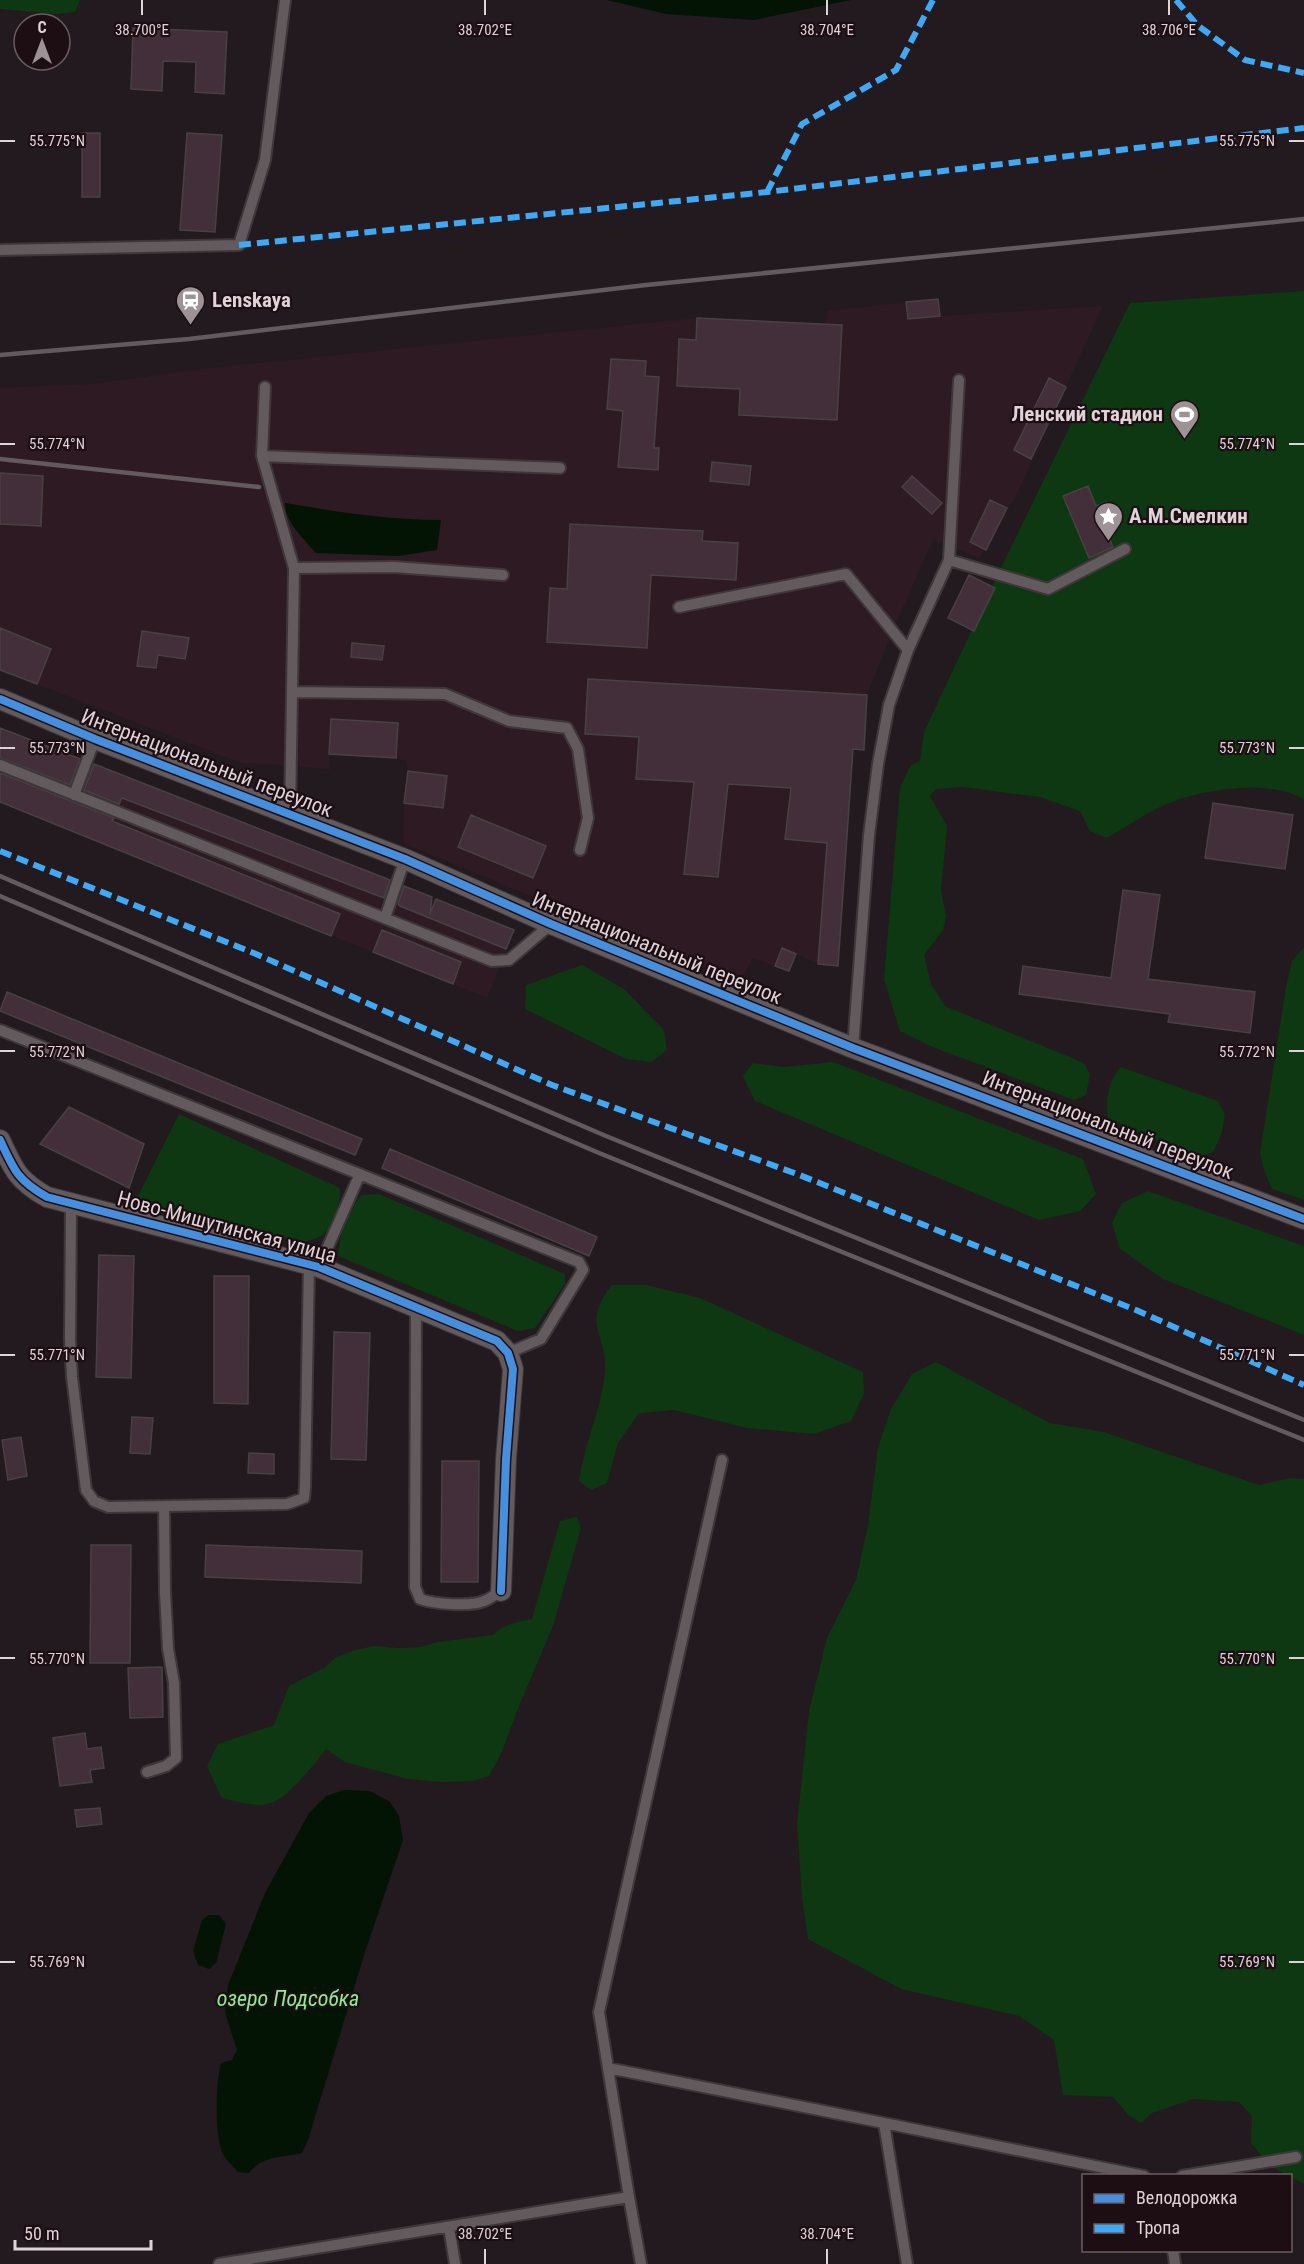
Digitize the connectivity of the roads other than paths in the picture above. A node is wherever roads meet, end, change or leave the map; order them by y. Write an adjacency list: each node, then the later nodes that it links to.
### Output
1 (285, 0): 2 (lane)
2 (0, 250)
3 (959, 381): 8 (lane)
4 (265, 387): 5 (lane)
5 (262, 456): 6 (lane); 9 (lane)
6 (560, 468)
7 (1125, 549): 8 (lane)
8 (949, 560): 12 (lane)
9 (294, 568): 10 (lane); 13 (lane)
10 (503, 575)
11 (680, 607): 12 (lane)
12 (908, 650): 24 (lane)
13 (292, 692): 18 (lane); 19 (lane)
14 (0, 699): 15 (street, Интернациональный переулок)
15 (95, 739): 17 (lane); 18 (street, Интернациональный переулок)
16 (0, 765): 17 (lane)
17 (74, 795): 21 (lane)
18 (290, 814): 20 (street, Интернациональный переулок)
19 (580, 850)
20 (405, 860): 21 (lane); 22 (street, Интернациональный переулок)
21 (385, 918): 22 (lane)
22 (551, 924): 24 (street, Интернациональный переулок)
23 (0, 1030): 26 (lane)
24 (853, 1048): 28 (street, Интернациональный переулок)
25 (0, 1140): 27 (street, Ново-Мишутинская улица)
26 (360, 1174): 29 (lane); 31 (lane)
27 (70, 1203): 29 (street, Ново-Мишутинская улица); 33 (lane)
28 (1304, 1219)
29 (314, 1266): 30 (street, Ново-Мишутинская улица); 33 (lane)
30 (416, 1307): 31 (street, Ново-Мишутинская улица); 34 (lane)
31 (508, 1353): 34 (street)
32 (722, 1460): 36 (lane)
33 (164, 1507): 35 (lane)
34 (501, 1591)
35 (147, 1773)
36 (608, 2067): 37 (lane); 41 (lane)
37 (884, 2123): 39 (lane); 46 (lane)
38 (1296, 2157): 40 (lane)
39 (1139, 2174)
40 (1188, 2174)
41 (629, 2197): 42 (lane); 45 (lane)
42 (449, 2227): 43 (lane); 44 (lane)
43 (219, 2264)
44 (455, 2264)
45 (641, 2264)
46 (907, 2264)

